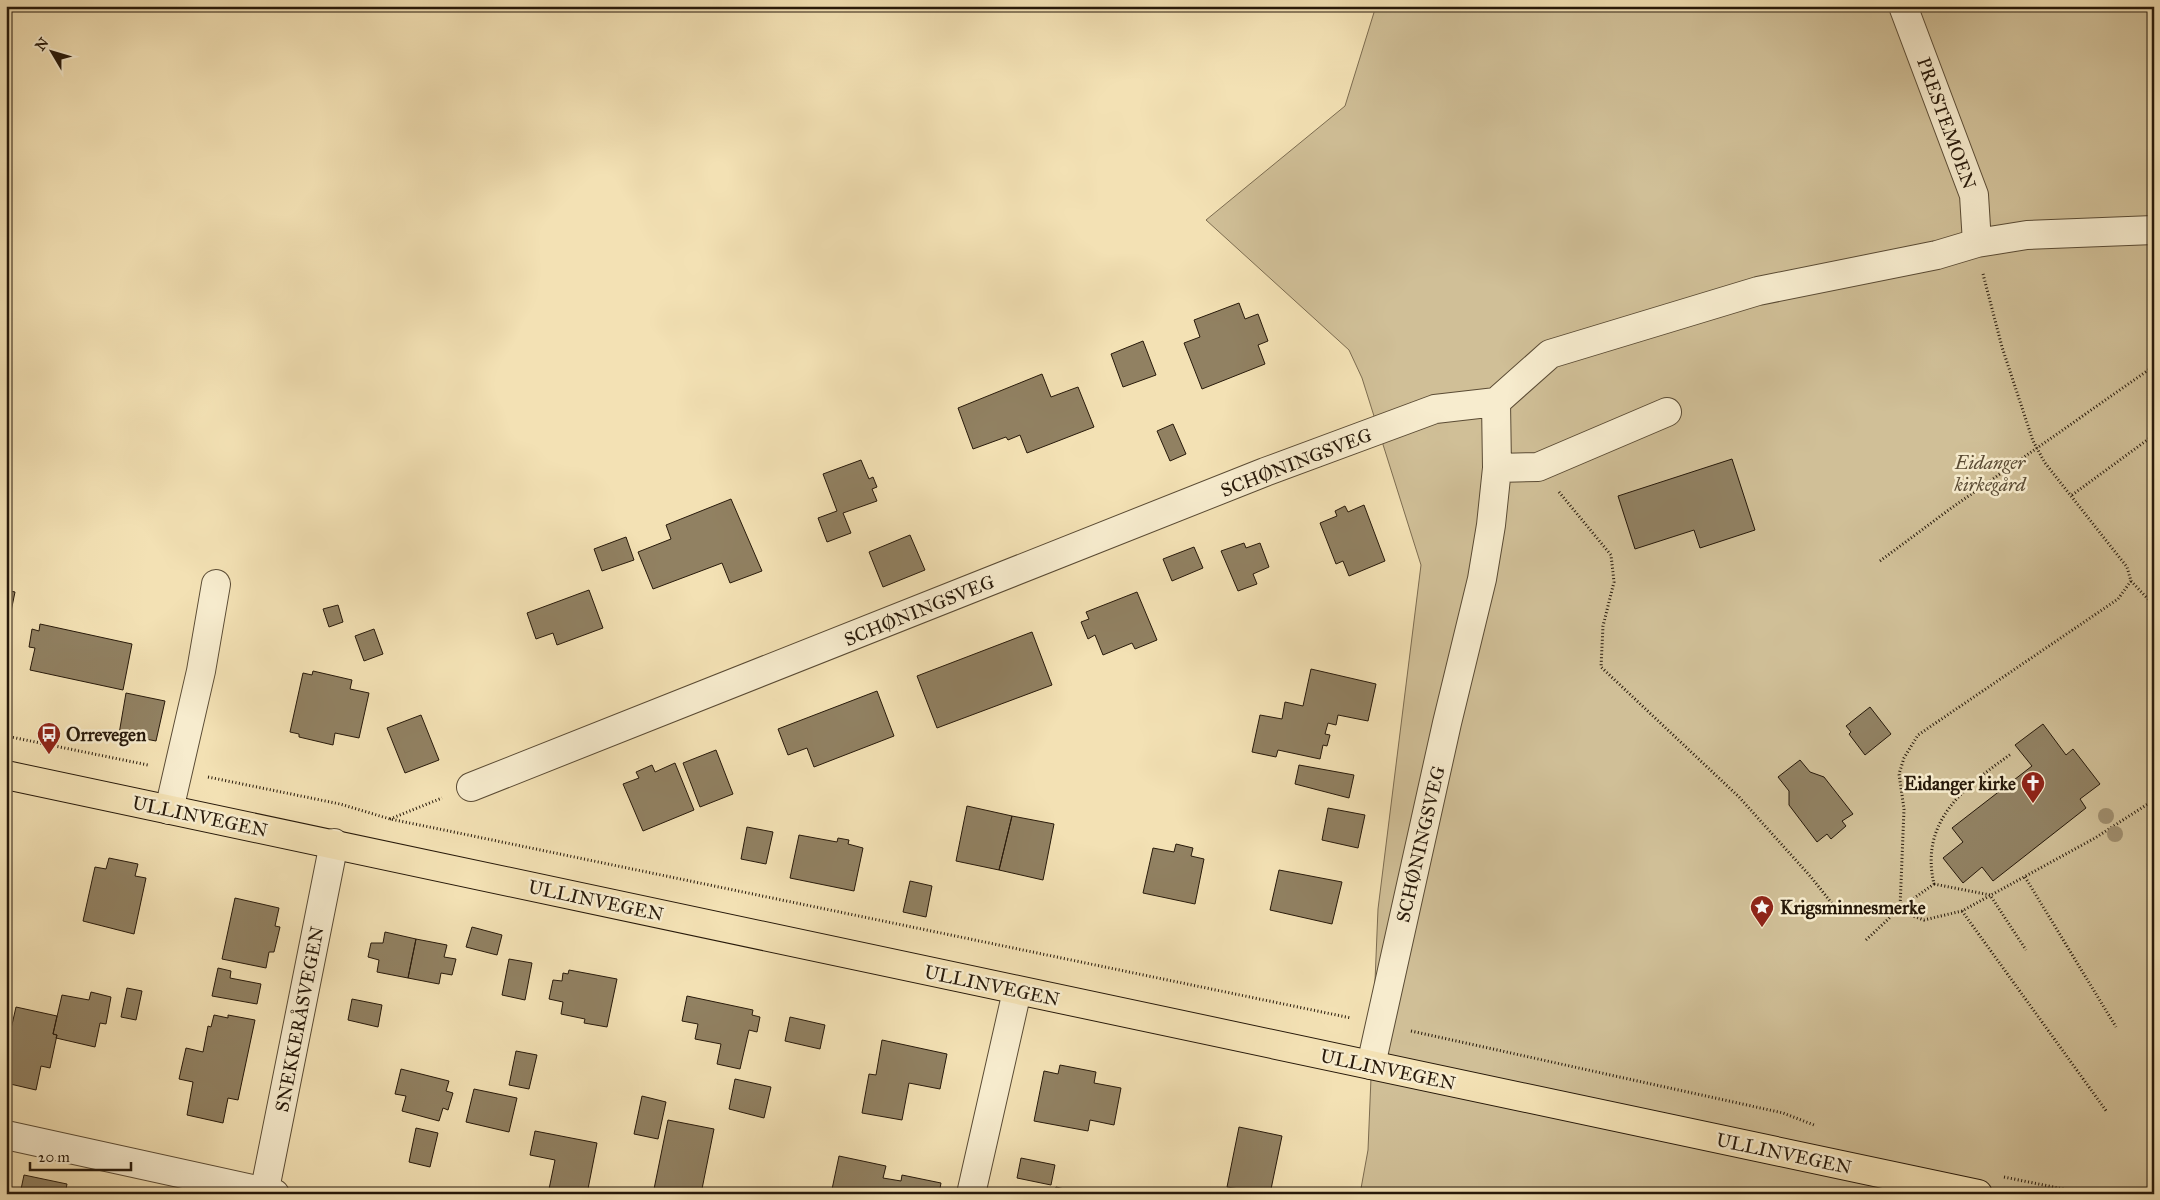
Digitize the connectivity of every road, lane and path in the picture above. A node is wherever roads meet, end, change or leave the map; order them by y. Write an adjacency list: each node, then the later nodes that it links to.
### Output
1 (1903, 6): 3 (street, PRESTEMOEN)
2 (2154, 230): 3 (street)
3 (1977, 243): 5 (street); 8 (path)
4 (2154, 366): 8 (path)
5 (1496, 402): 10 (street, SCHØNINGSVEG); 20 (street, SCHØNINGSVEG)
6 (1667, 412): 9 (street)
7 (2154, 435): 11 (path)
8 (2037, 450): 11 (path); 12 (path)
9 (1538, 467): 10 (street); 29 (path)
10 (1497, 468): 34 (street, SCHØNINGSVEG)
11 (2072, 495): 13 (path)
12 (1880, 561)
13 (2131, 581): 15 (path); 28 (path)
14 (216, 584): 18 (street)
15 (2154, 610)
16 (6, 736): 18 (path)
17 (2011, 754): 26 (path)
18 (177, 771): 22 (street); 23 (path)
19 (6, 775): 22 (main road, ULLINVEGEN)
20 (471, 787): 23 (path)
21 (2154, 800): 25 (path)
22 (169, 810): 24 (main road, ULLINVEGEN)
23 (390, 819): 34 (path)
24 (334, 843): 33 (main road, ULLINVEGEN); 41 (street, SNEKKERÅSVEGEN)
25 (2025, 878): 27 (path); 35 (path)
26 (1934, 884): 27 (path); 28 (path)
27 (1990, 895): 30 (path); 32 (path)
28 (1900, 908): 30 (path); 31 (path)
29 (1837, 910)
30 (1962, 911): 37 (path)
31 (1866, 940)
32 (2026, 950)
33 (1017, 991): 36 (main road, ULLINVEGEN); 42 (street)
34 (1380, 1024): 36 (street, SCHØNINGSVEG); 38 (path)
35 (2116, 1027)
36 (1371, 1066): 40 (main road, ULLINVEGEN)
37 (2107, 1112)
38 (1817, 1126)
39 (6, 1135): 41 (street)
40 (1986, 1184): 43 (path)
41 (268, 1193)
42 (971, 1194)
43 (2088, 1194)

